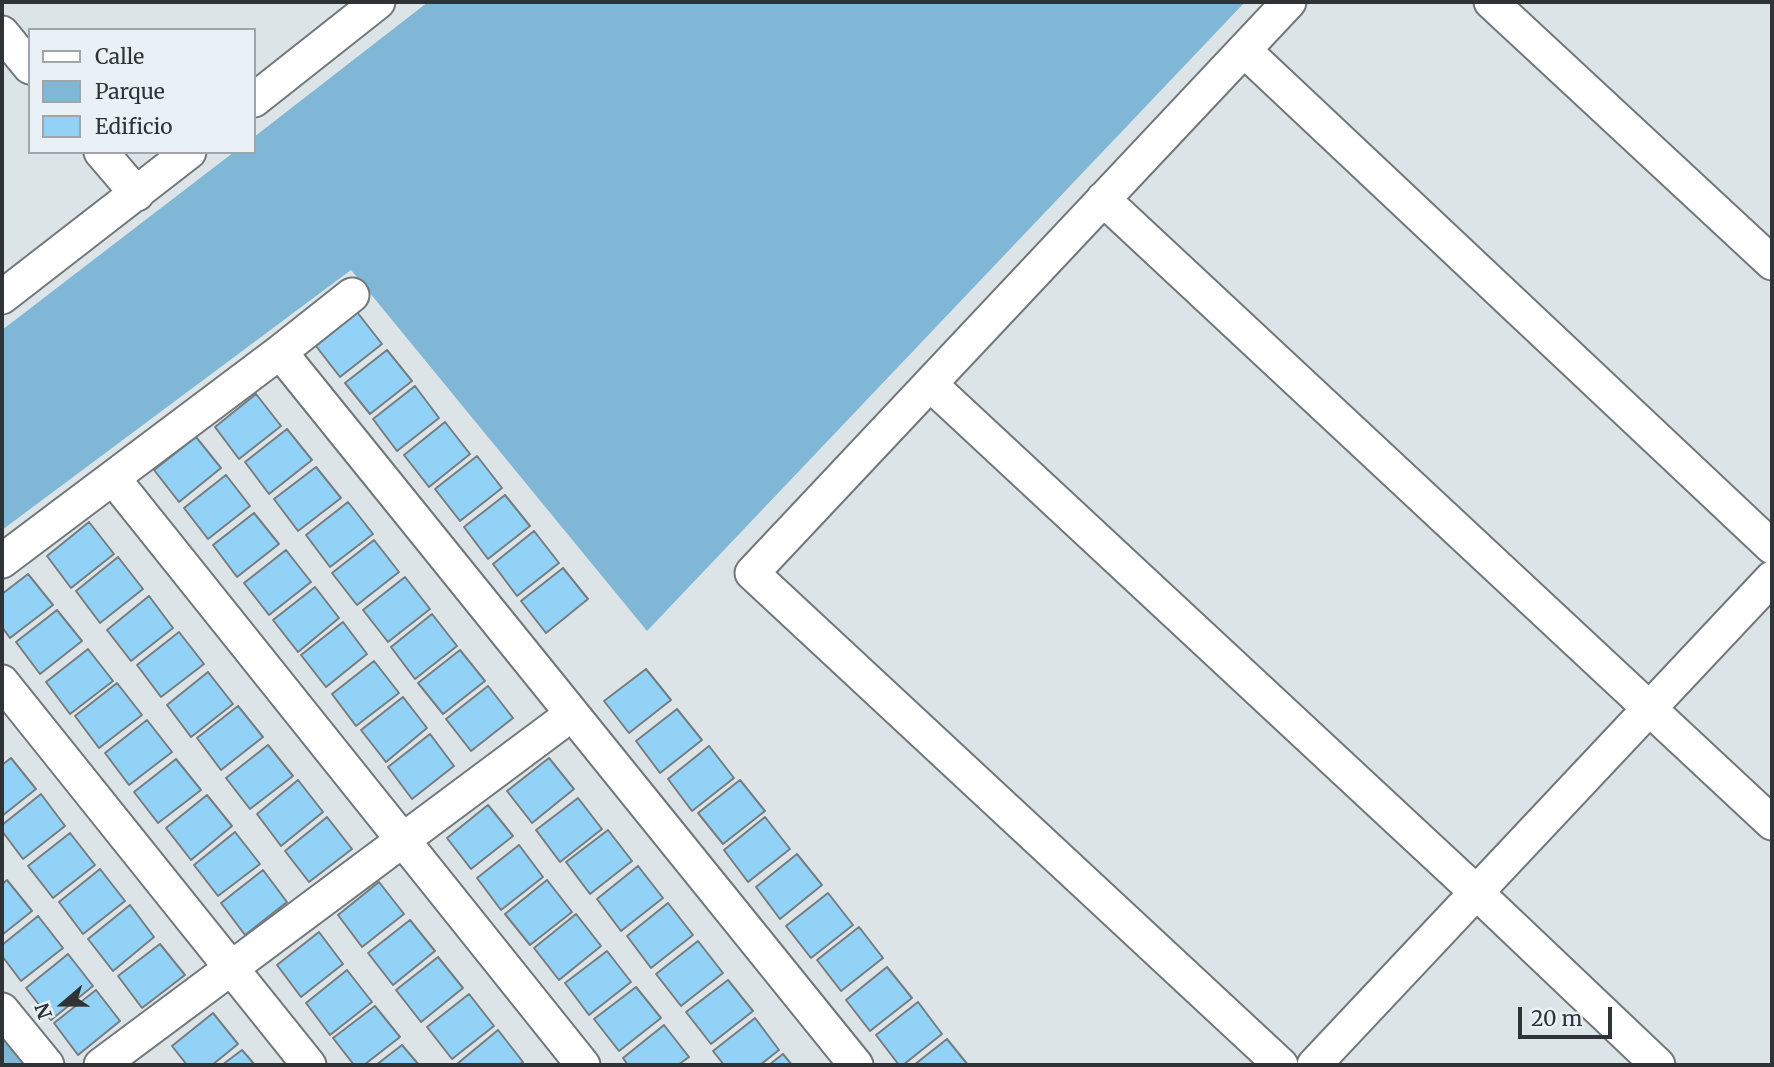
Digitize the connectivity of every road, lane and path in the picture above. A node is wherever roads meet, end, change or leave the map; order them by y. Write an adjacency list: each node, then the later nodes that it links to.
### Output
1 (1289, 2): 5 (street)
2 (1491, 2): 12 (street)
3 (356, 8): 7 (street)
4 (2, 33): 6 (street)
5 (1244, 50): 11 (street); 18 (street)
6 (28, 65)
7 (256, 98)
8 (103, 154): 10 (street)
9 (187, 154): 10 (street)
10 (137, 194): 14 (street)
11 (1103, 199): 16 (street); 22 (street)
12 (1772, 262)
13 (352, 295): 15 (street)
14 (2, 297)
15 (280, 352): 17 (street); 23 (street)
16 (930, 384): 26 (street); 34 (street)
17 (113, 478): 19 (street); 25 (street)
18 (1772, 547)
19 (2, 561)
20 (1772, 578): 22 (street)
21 (2, 682): 27 (street)
22 (1650, 708): 24 (street); 26 (street)
23 (572, 714): 25 (street); 33 (street)
24 (1772, 823)
25 (403, 840): 27 (street); 32 (street)
26 (1476, 892): 35 (street); 36 (street)
27 (231, 968): 30 (street); 31 (street)
28 (2, 1010): 29 (street)
29 (47, 1065)
30 (100, 1065)
31 (309, 1065)
32 (583, 1065)
33 (856, 1065)
34 (1281, 1065)
35 (1314, 1065)
36 (1658, 1065)

